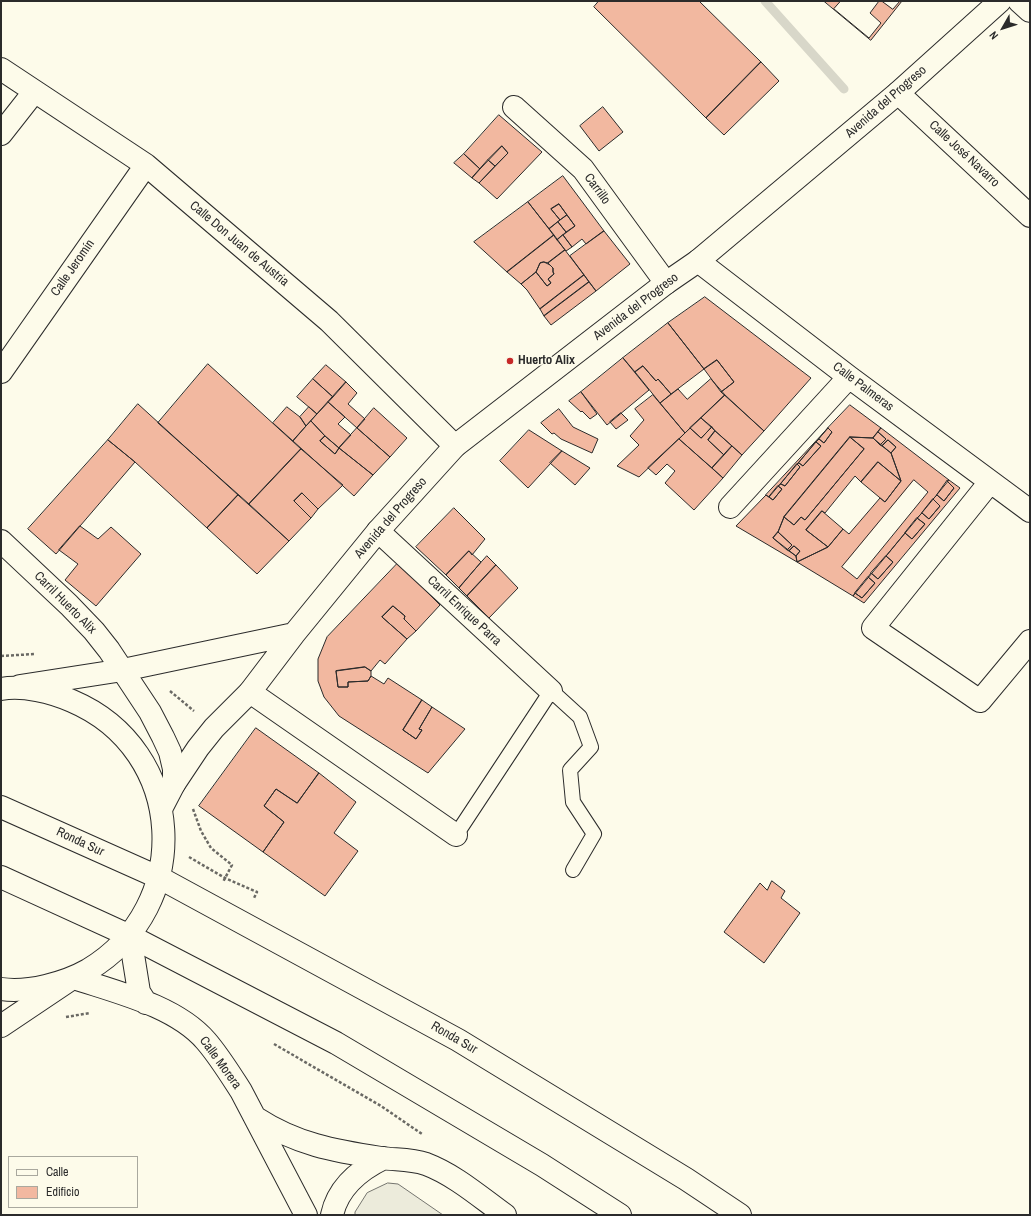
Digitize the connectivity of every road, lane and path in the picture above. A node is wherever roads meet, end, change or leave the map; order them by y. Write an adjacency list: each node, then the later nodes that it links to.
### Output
1 (1000, 1): 6 (street, Avenida del Progreso)
2 (1019, 1): 3 (street)
3 (1030, 11)
4 (1, 69): 5 (street, Calle Don Juan de Austria)
5 (34, 92): 8 (street); 9 (street, Calle Don Juan de Austria)
6 (898, 93): 10 (street, Calle José Navarro); 11 (street, Avenida del Progreso)
7 (514, 107): 12 (street, Carrillo)
8 (1, 134)
9 (146, 164): 13 (street, Calle Jeromín); 15 (street, Calle Don Juan de Austria)
10 (1030, 216)
11 (698, 260): 12 (street, Avenida del Progreso); 14 (street, Calle Palmeras)
12 (666, 283): 15 (street, Avenida del Progreso)
13 (1, 372)
14 (849, 377): 16 (street, Calle Palmeras); 17 (street)
15 (455, 446): 19 (street, Avenida del Progreso)
16 (990, 482): 18 (street, Calle Palmeras); 22 (street)
17 (730, 507)
18 (1030, 511)
19 (378, 530): 21 (street, Avenida del Progreso); 28 (street, Carril Enrique Parra)
20 (1, 541): 26 (street, Carril Huerto Alix)
21 (294, 634): 25 (street); 29 (street, Avenida del Progreso)
22 (1030, 641)
23 (37, 654): 24 (path)
24 (1, 656)
25 (160, 663): 26 (street); 30 (path)
26 (123, 670): 27 (street); 31 (street, Carril Huerto Alix)
27 (3, 688): 34 (street)
28 (548, 688): 35 (lane); 36 (lane)
29 (250, 692): 30 (street, Avenida del Progreso); 35 (street)
30 (214, 728): 31 (street, Avenida del Progreso)
31 (174, 784): 34 (street, Avenida del Progreso)
32 (194, 802): 39 (path)
33 (1, 807): 38 (street, Ronda Sur)
34 (162, 809): 38 (street)
35 (456, 835)
36 (573, 870)
37 (1, 877): 40 (street)
38 (160, 878): 39 (street, Ronda Sur); 40 (street)
39 (210, 906): 55 (street, Ronda Sur)
40 (130, 936): 41 (street); 43 (street); 54 (street)
41 (74, 978): 42 (street); 43 (street, Calle Morera); 46 (street)
42 (1, 989)
43 (146, 1003): 48 (street, Calle Morera)
44 (96, 1013): 45 (path)
45 (64, 1018)
46 (1, 1026)
47 (268, 1041): 49 (path)
48 (256, 1118): 50 (street); 51 (street, Calle Morera)
49 (425, 1135)
50 (384, 1158): 52 (street); 53 (street)
51 (306, 1215)
52 (332, 1215)
53 (505, 1215)
54 (620, 1215)
55 (740, 1215)

